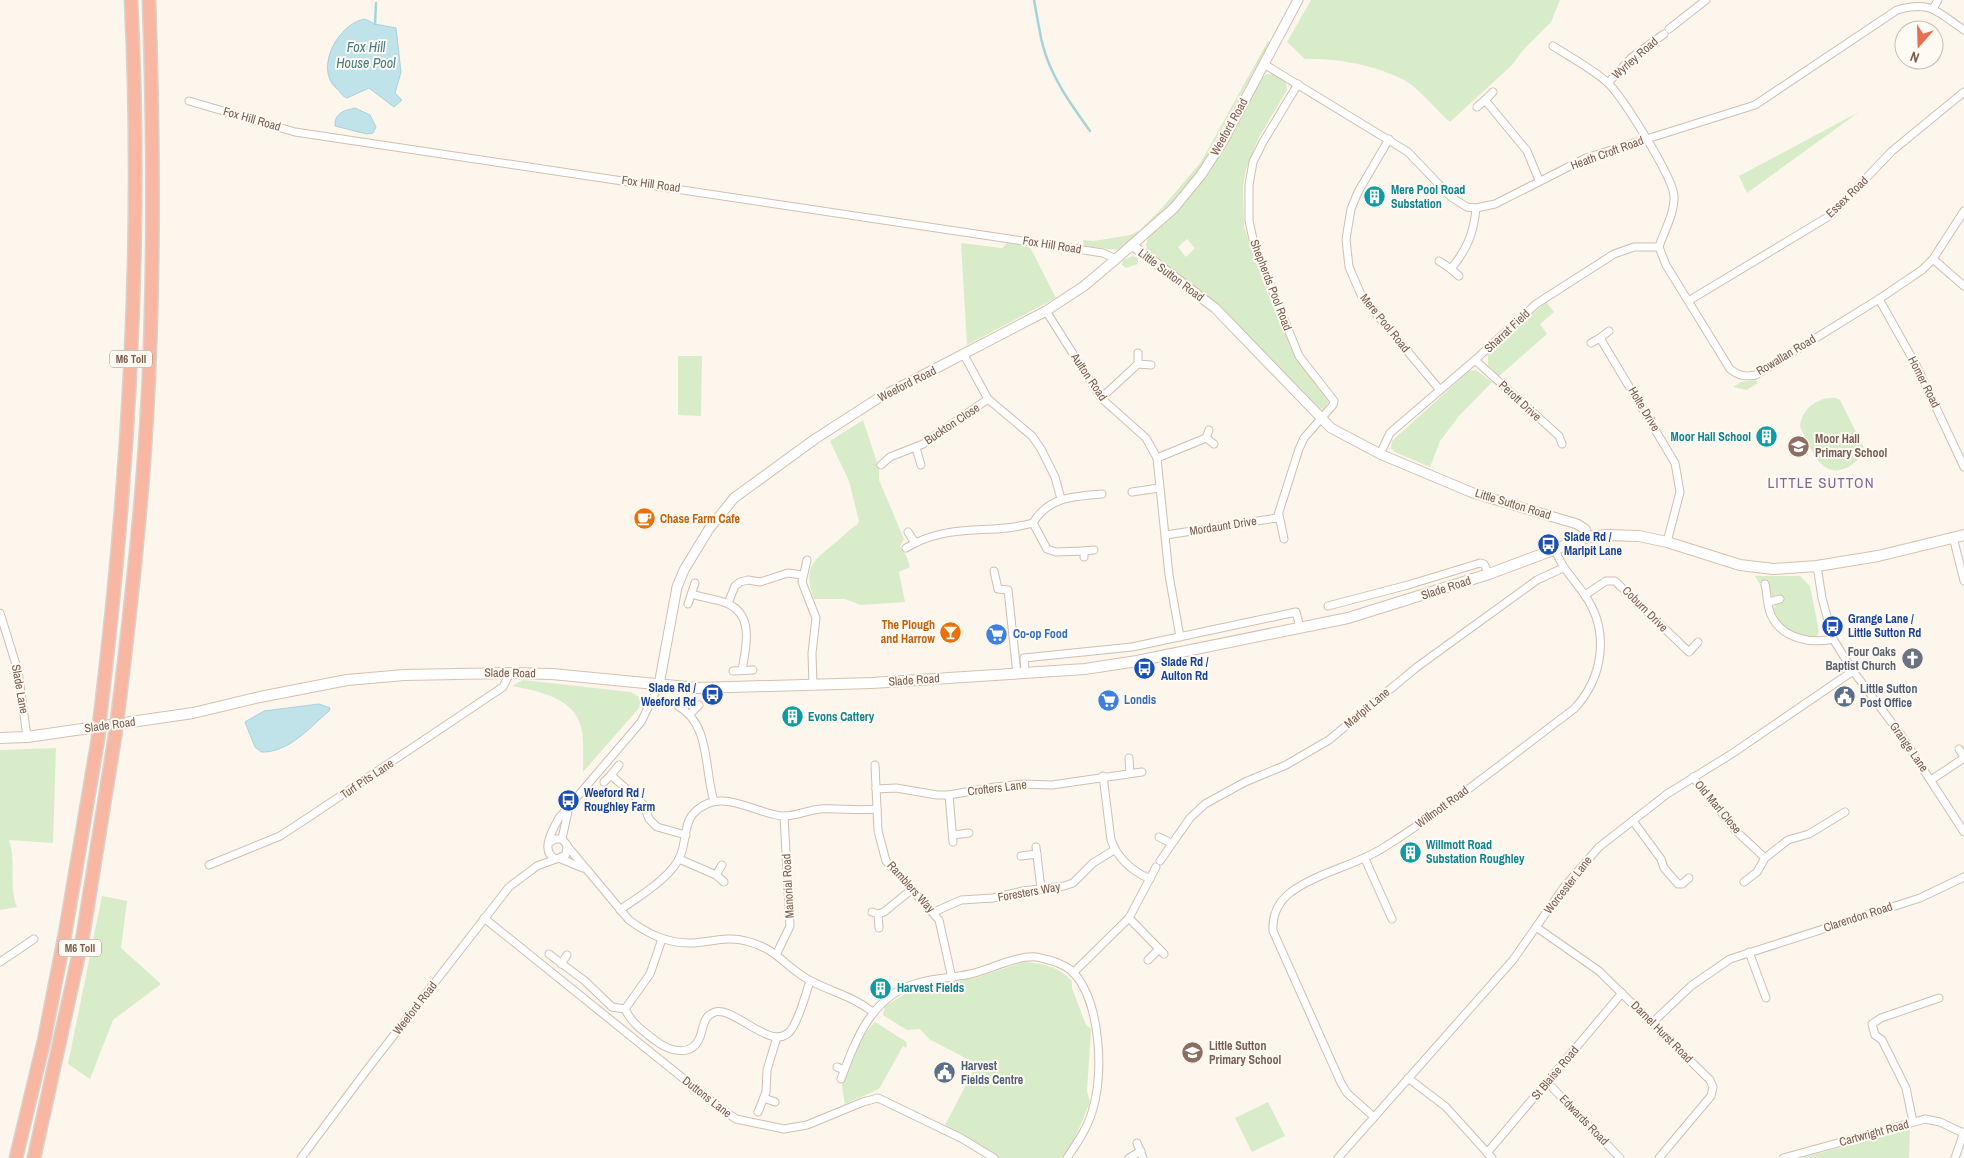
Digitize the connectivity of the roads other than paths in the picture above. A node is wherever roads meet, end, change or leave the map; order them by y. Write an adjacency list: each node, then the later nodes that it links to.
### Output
1 (132, 0): 198 (highway, M6 Toll, bridge)
2 (149, 0): 199 (highway, M6 Toll, bridge)
3 (1298, 0): 9 (street, Weeford Road)
4 (1706, 0): 10 (street, Wyrley Road)
5 (1938, 0): 6 (street)
6 (1933, 9): 7 (street, Heath Croft Road); 17 (street, Heath Croft Road)
7 (1964, 30)
8 (1553, 46): 10 (street)
9 (1264, 64): 11 (street); 22 (street, Weeford Road)
10 (1608, 83): 17 (street)
11 (1298, 84): 18 (street); 44 (street, Shepherds Pool Road)
12 (1493, 92): 14 (street)
13 (1964, 92): 31 (street, Essex Road)
14 (1485, 100): 16 (street); 19 (street)
15 (189, 101): 24 (street, Fox Hill Road)
16 (1477, 107)
17 (1646, 138): 19 (street, Heath Croft Road); 23 (street)
18 (1390, 139): 20 (street); 41 (street, Mere Pool Road)
19 (1539, 180): 20 (street, Heath Croft Road)
20 (1476, 208): 27 (street)
21 (1964, 211): 25 (street, Rowallan Road)
22 (1132, 245): 24 (street, Weeford Road); 44 (street, Little Sutton Road)
23 (1659, 247): 31 (street, Rowallan Road); 38 (street, Sharrat Field)
24 (1116, 259): 32 (street, Weeford Road)
25 (1933, 259): 29 (street); 30 (street, Rowallan Road)
26 (1439, 260): 27 (street)
27 (1451, 269): 28 (street)
28 (1458, 276)
29 (1964, 286)
30 (1879, 299): 31 (street, Rowallan Road); 54 (street, Homer Road)
31 (1690, 300)
32 (1046, 311): 37 (street, Weeford Road); 42 (street, Aulton Road)
33 (1609, 331): 34 (street)
34 (1600, 338): 35 (street); 66 (street, Holte Drive)
35 (1591, 343)
36 (1138, 353): 39 (street)
37 (964, 355): 43 (street); 104 (street, Weeford Road)
38 (1475, 360): 41 (street, Sharrat Field); 48 (street, Perott Drive)
39 (1138, 364): 40 (street); 42 (street)
40 (1150, 365)
41 (1440, 390): 50 (street, Sharrat Field)
42 (1101, 398): 51 (street, Aulton Road)
43 (988, 399): 49 (street, Buckton Close); 58 (street)
44 (1322, 420): 50 (street, Little Sutton Road); 59 (street)
45 (1209, 430): 46 (street)
46 (1206, 438): 47 (street); 51 (street)
47 (1214, 444)
48 (1562, 444)
49 (916, 448): 52 (street, Buckton Close); 53 (street, Buckton Close)
50 (1380, 454): 64 (street, Little Sutton Road)
51 (1157, 458): 55 (street, Aulton Road)
52 (881, 464)
53 (921, 465)
54 (1964, 466)
55 (1159, 488): 56 (street); 62 (street, Aulton Road)
56 (1132, 492)
57 (1102, 494): 58 (street)
58 (1061, 499): 60 (street)
59 (1279, 515): 62 (street, Mordaunt Drive); 65 (street)
60 (1033, 523): 67 (street); 70 (street)
61 (908, 532): 67 (street)
62 (1166, 535): 92 (street, Aulton Road)
63 (1959, 536): 72 (main road); 77 (street)
64 (1588, 537): 66 (main road); 69 (main road, Slade Road)
65 (1284, 539)
66 (1667, 542): 72 (main road)
67 (915, 543): 68 (street)
68 (906, 548)
69 (1555, 549): 73 (street, Willmott Road); 75 (main road, Slade Road)
70 (1094, 550)
71 (807, 560): 76 (street)
72 (1817, 566): 93 (street, Grange Lane)
73 (1563, 568): 81 (street, Willmott Road); 137 (street, Marlpit Lane)
74 (994, 571): 103 (street)
75 (1488, 574): 83 (street); 89 (main road, Slade Road)
76 (802, 576): 86 (street); 105 (street)
77 (1964, 582)
78 (695, 583): 80 (street)
79 (1765, 584): 84 (street)
80 (692, 594): 85 (street); 86 (street)
81 (1585, 594): 95 (street, Coburn Drive); 145 (street, Willmott Road)
82 (1780, 599): 84 (street)
83 (1344, 602): 87 (street); 89 (street)
84 (1769, 602): 93 (street)
85 (688, 604)
86 (728, 604): 98 (street)
87 (1328, 606)
88 (0, 613): 109 (street, Slade Lane)
89 (1348, 618): 91 (main road, Slade Road)
90 (1233, 626): 91 (street); 92 (street); 94 (street)
91 (1300, 628): 94 (main road, Slade Road)
92 (1180, 637): 96 (street)
93 (1833, 639): 101 (street, Grange Lane)
94 (1237, 641): 97 (main road, Slade Road)
95 (1698, 642)
96 (1132, 648): 97 (street); 103 (street)
97 (1134, 662): 103 (main road, Slade Road)
98 (742, 670): 99 (street); 100 (street)
99 (753, 670)
100 (733, 671)
101 (1853, 671): 120 (street, Worcester Lane); 121 (street, Grange Lane)
102 (510, 672): 104 (main road, Slade Road); 109 (main road, Slade Road); 147 (street, Turf Pits Lane)
103 (1021, 674): 105 (main road, Slade Road)
104 (659, 685): 105 (main road, Slade Road); 126 (street, Weeford Road)
105 (813, 685)
106 (699, 704): 108 (street)
107 (678, 706): 108 (street)
108 (691, 713): 125 (street)
109 (27, 737): 110 (main road, Slade Road)
110 (0, 738)
111 (1959, 748): 113 (street)
112 (1129, 758): 117 (street)
113 (1964, 758): 121 (street)
114 (619, 765): 118 (street)
115 (875, 765): 123 (street, Ramblers Way)
116 (1142, 772): 117 (street, Crofters Lane)
117 (1130, 773): 119 (street, Crofters Lane)
118 (611, 775): 122 (street); 133 (street)
119 (1103, 776): 124 (street, Crofters Lane); 139 (street)
120 (1693, 777): 130 (street, Worcester Lane); 142 (street, Old Marl Close)
121 (1931, 780): 131 (street, Grange Lane)
122 (604, 782)
123 (876, 789): 124 (street, Crofters Lane); 127 (street, Ramblers Way)
124 (949, 795): 132 (street)
125 (714, 801): 129 (street); 133 (street)
126 (570, 806): 135 (street, Weeford Road); 136 (street, Weeford Road)
127 (877, 809): 129 (street); 157 (street, Ramblers Way)
128 (1845, 812): 142 (street)
129 (784, 816): 168 (street, Manorial Road)
130 (1633, 821): 152 (street); 163 (street, Worcester Lane)
131 (1964, 832)
132 (969, 834)
133 (686, 835): 144 (street)
134 (1159, 837): 137 (street)
135 (562, 839): 136 (street); 138 (street)
136 (549, 843): 140 (street)
137 (1171, 843): 153 (street, Marlpit Lane)
138 (568, 848): 143 (street); 149 (street)
139 (1114, 850): 153 (street); 156 (street, Foresters Way)
140 (547, 851): 143 (street); 148 (street, Weeford Road)
141 (1021, 856): 156 (street)
142 (1765, 858): 155 (street)
143 (559, 859): 148 (street, Weeford Road); 149 (street)
144 (679, 859): 150 (street); 158 (street)
145 (1364, 859): 162 (street); 192 (street, Willmott Road)
146 (722, 865): 150 (street)
147 (209, 866)
148 (537, 866): 160 (street, Weeford Road)
149 (583, 868): 158 (street)
150 (716, 875): 154 (street)
151 (1964, 877): 167 (street, Clarendon Road)
152 (1689, 878)
153 (1150, 879): 161 (street, Marlpit Lane)
154 (724, 882)
155 (1744, 882)
156 (1041, 889): 159 (street, Foresters Way)
157 (911, 890): 159 (street, Ramblers Way); 164 (street)
158 (620, 910): 166 (street)
159 (934, 912): 175 (street, Ramblers Way)
160 (484, 918): 200 (street, Weeford Road); 201 (street, Duttons Lane)
161 (1129, 918): 171 (street); 174 (street, Marlpit Lane)
162 (1392, 919)
163 (1536, 927): 177 (street, Darnel Hurst Road); 186 (street, Worcester Lane)
164 (879, 928)
165 (34, 939): 172 (street)
166 (662, 939): 168 (street); 180 (street)
167 (1749, 952): 178 (street); 182 (street, Clarendon Road)
168 (777, 953): 176 (street)
169 (550, 954): 173 (street)
170 (567, 955): 173 (street)
171 (1148, 960)
172 (0, 962)
173 (561, 964): 180 (street)
174 (1073, 972): 175 (street); 202 (street)
175 (952, 978): 181 (street)
176 (810, 981): 181 (street); 183 (street)
177 (1622, 993): 182 (street, Darnel Hurst Road); 188 (street, St Blaise Road)
178 (1766, 998)
179 (1938, 998): 193 (street)
180 (625, 1008): 183 (street)
181 (872, 1012): 185 (street)
182 (1652, 1023): 206 (street, Darnel Hurst Road)
183 (777, 1037): 189 (street)
184 (836, 1067): 185 (street)
185 (844, 1070): 187 (street)
186 (1408, 1078): 192 (street, Worcester Lane); 197 (street)
187 (841, 1079)
188 (1547, 1082): 197 (street, St Blaise Road); 205 (street, Edwards Road)
189 (764, 1098): 190 (street); 191 (street)
190 (775, 1102)
191 (758, 1112)
192 (1374, 1117): 204 (street, Worcester Lane)
193 (1913, 1122): 194 (street, Cartwright Road); 207 (street, Cartwright Road)
194 (1964, 1132): 208 (street)
195 (1138, 1143): 196 (street)
196 (1142, 1154): 203 (street)
197 (1490, 1156)
198 (16, 1158)
199 (34, 1158)
200 (301, 1158)
201 (994, 1158)
202 (1067, 1158)
203 (1129, 1158)
204 (1338, 1158)
205 (1620, 1158)
206 (1659, 1158)
207 (1783, 1158)
208 (1955, 1158)

